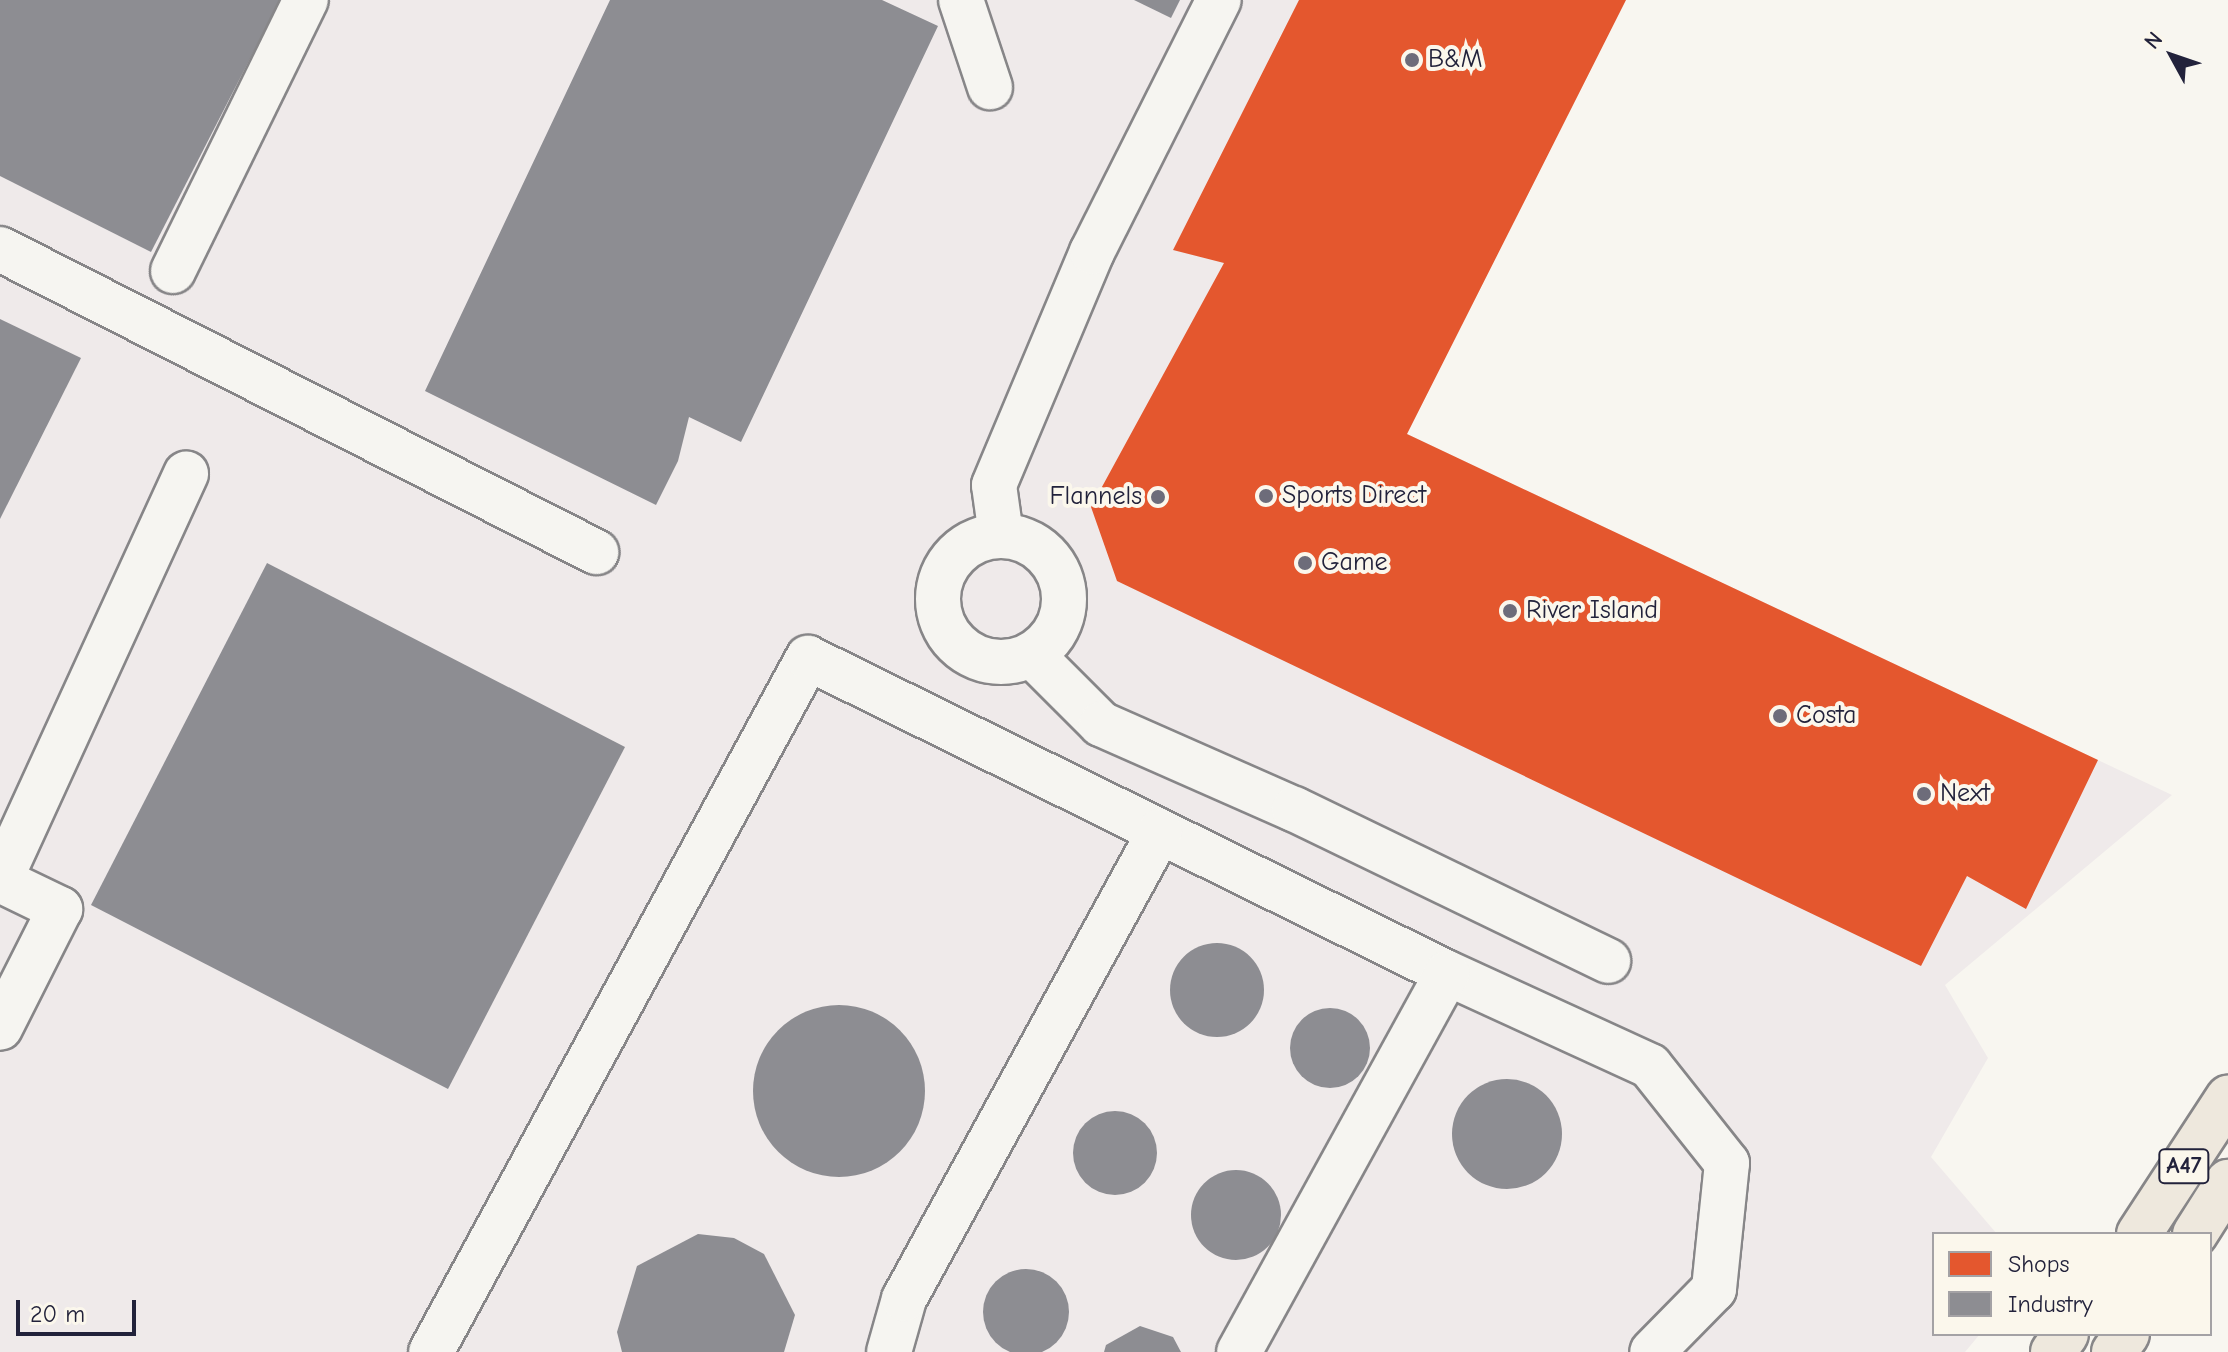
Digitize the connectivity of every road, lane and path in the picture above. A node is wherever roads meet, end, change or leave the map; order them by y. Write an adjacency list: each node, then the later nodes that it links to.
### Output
1 (306, 0): 6 (lane)
2 (961, 0): 4 (lane)
3 (1219, 0): 8 (lane)
4 (990, 87)
5 (0, 249): 9 (lane)
6 (173, 271)
7 (186, 474): 12 (lane)
8 (1001, 535): 10 (lane); 10 (lane)
9 (596, 552)
10 (1032, 655): 13 (lane)
11 (1160, 831): 14 (lane); 20 (lane); 21 (lane)
12 (0, 880): 15 (lane)
13 (1608, 961)
14 (1447, 973): 22 (lane); 23 (lane)
15 (0, 1028)
16 (2228, 1098): 18 (main road, A47)
17 (2228, 1182): 19 (main road, A47)
18 (2140, 1232)
19 (2196, 1232)
20 (431, 1352)
21 (889, 1352)
22 (1239, 1352)
23 (1652, 1352)

